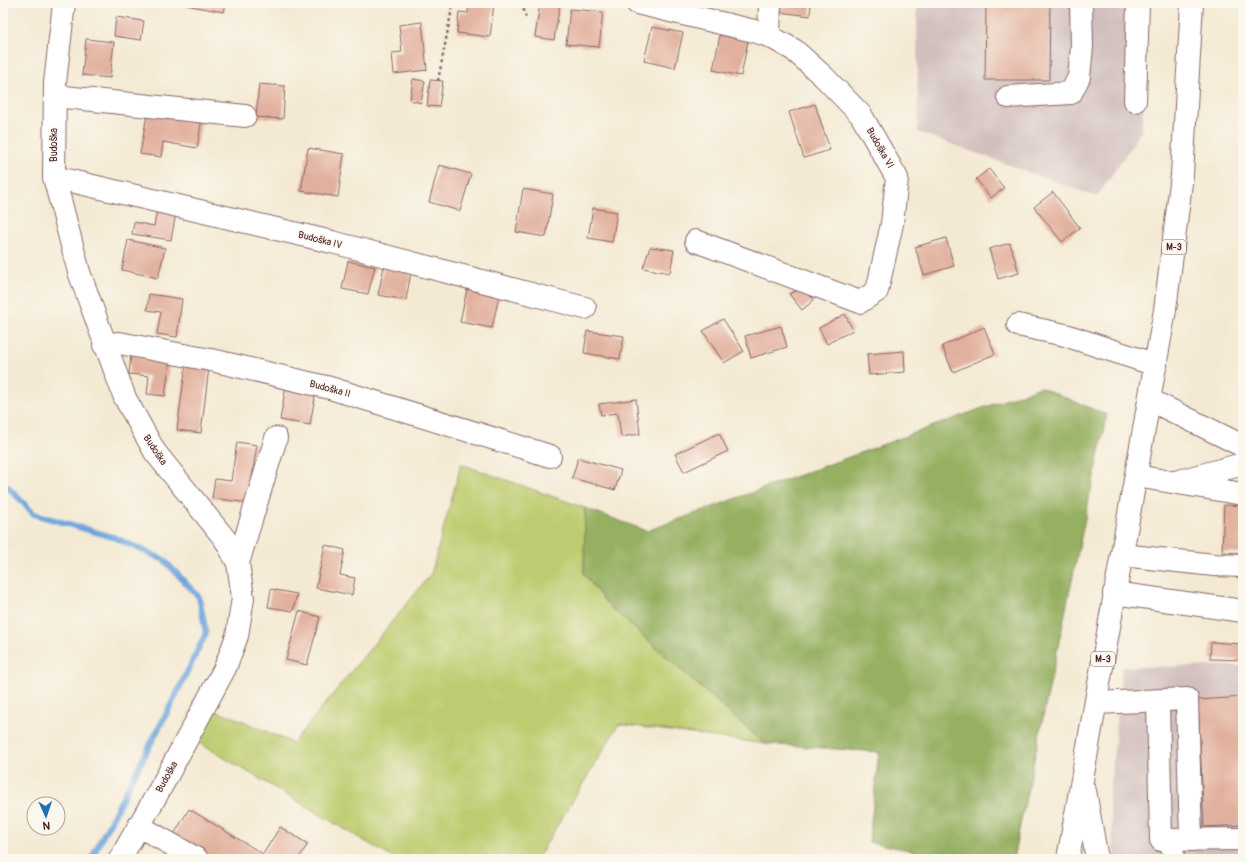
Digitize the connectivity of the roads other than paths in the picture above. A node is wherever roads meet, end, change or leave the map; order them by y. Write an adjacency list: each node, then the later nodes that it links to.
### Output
1 (64, 3): 8 (street, Budoška)
2 (637, 3): 7 (street, Budoška VI)
3 (770, 3): 7 (street)
4 (1081, 3): 9 (street)
5 (1138, 3): 10 (street)
6 (1192, 3): 17 (street, M-3)
7 (769, 36): 13 (street, Budoška VI)
8 (55, 96): 11 (street); 12 (street, Budoška)
9 (1008, 97)
10 (1135, 101)
11 (245, 116)
12 (54, 178): 14 (street, Budoška IV); 16 (street, Budoška)
13 (696, 241)
14 (585, 308)
15 (1018, 325): 17 (street)
16 (104, 345): 21 (street, Budoška II); 27 (street, Budoška)
17 (1156, 365): 18 (street, M-3)
18 (1150, 400): 20 (street); 23 (street, M-3)
19 (276, 438): 27 (street)
20 (1243, 446)
21 (550, 456)
22 (1243, 464): 24 (street)
23 (1136, 476): 24 (street); 26 (street, M-3)
24 (1170, 483): 25 (street)
25 (1243, 494)
26 (1122, 555): 28 (street); 29 (street, M-3)
27 (238, 563): 34 (street, Budoška)
28 (1243, 566)
29 (1114, 593): 30 (street); 32 (street, M-3)
30 (1243, 611)
31 (1158, 701): 32 (street); 36 (street); 36 (street)
32 (1096, 703): 33 (street, M-3)
33 (1083, 776): 39 (street, M-3); 40 (street)
34 (139, 826): 37 (street, Budoška); 38 (street)
35 (1243, 839): 36 (street)
36 (1190, 848)
37 (120, 859)
38 (197, 859)
39 (1068, 859)
40 (1097, 859)

